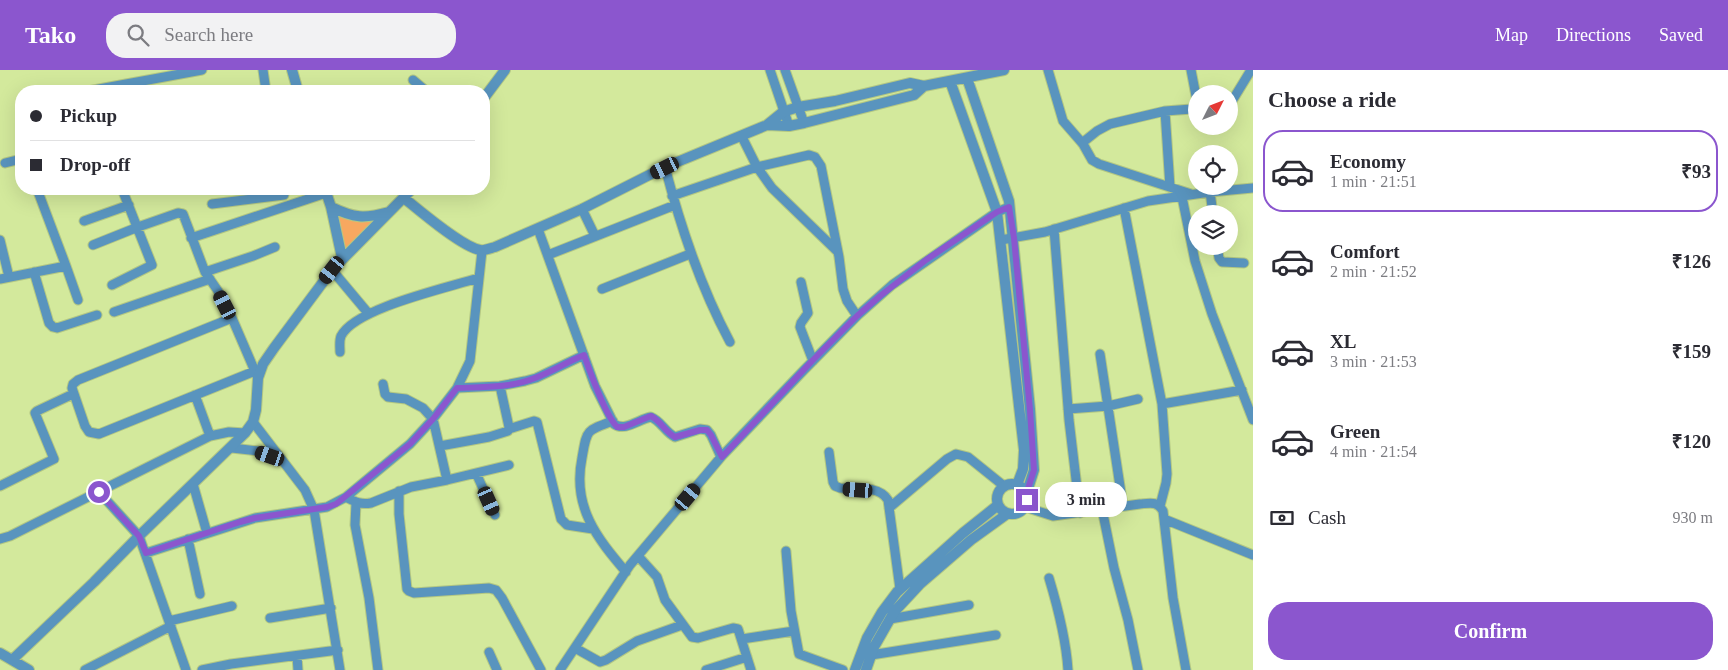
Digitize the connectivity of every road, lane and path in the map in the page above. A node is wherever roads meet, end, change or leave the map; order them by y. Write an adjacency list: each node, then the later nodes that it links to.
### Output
1 (202, 70): 14 (street)
2 (262, 70): 15 (street)
3 (292, 70): 16 (street)
4 (505, 70): 20 (street)
5 (770, 70): 25 (street)
6 (785, 70): 22 (street)
7 (1004, 70): 11 (street)
8 (1048, 70): 30 (street)
9 (1191, 70): 18 (street)
10 (1251, 70): 21 (street)
11 (967, 78): 13 (street); 54 (street)
12 (413, 80): 17 (street)
13 (950, 81): 19 (street); 58 (street)
14 (121, 85)
15 (265, 85)
16 (296, 85)
17 (419, 85)
18 (1194, 85)
19 (924, 86): 22 (street); 26 (street)
20 (490, 90)
21 (1238, 91)
22 (798, 107): 25 (street); 26 (street)
23 (1188, 109): 24 (street)
24 (1165, 111): 30 (street); 35 (street)
25 (783, 112): 27 (street); 28 (street)
26 (804, 123): 28 (street)
27 (766, 125): 28 (street); 29 (street)
28 (789, 126)
29 (742, 137): 33 (street); 34 (street)
30 (1082, 143): 35 (street)
31 (15, 160): 32 (street)
32 (5, 163)
33 (757, 166): 49 (street); 71 (street); 71 (street)
34 (665, 168): 49 (street); 56 (street)
35 (1170, 187): 38 (street)
36 (1253, 188): 37 (street)
37 (1238, 189)
38 (1188, 193)
39 (40, 195): 77 (street)
40 (125, 195): 51 (street)
41 (266, 195): 50 (street)
42 (284, 195): 52 (street)
43 (315, 195): 52 (street)
44 (327, 195): 53 (street)
45 (407, 195): 48 (street)
46 (1194, 195): 47 (street)
47 (1182, 197): 55 (street); 101 (street)
48 (404, 198): 57 (street); 70 (street)
49 (673, 200): 63 (street); 72 (street)
50 (212, 204)
51 (129, 205): 59 (street); 60 (street)
52 (286, 206): 64 (street)
53 (331, 207): 57 (street); 75 (street)
54 (1009, 207): 58 (street); 65 (street)
55 (1124, 208): 62 (street); 105 (street)
56 (582, 209): 61 (street); 63 (street)
57 (390, 212): 75 (street)
58 (997, 212): 67 (street); 90 (street)
59 (84, 221)
60 (138, 227): 64 (street); 68 (street); 84 (street)
61 (538, 228): 70 (street); 73 (street)
62 (1054, 229): 65 (street); 107 (street)
63 (596, 236): 73 (street)
64 (191, 238): 80 (street)
65 (1014, 238): 67 (street); 129 (street)
66 (0, 240): 81 (street)
67 (1001, 240): 124 (street)
68 (93, 245)
69 (275, 246): 80 (street)
70 (482, 251): 82 (street)
71 (837, 251): 90 (street)
72 (690, 254): 85 (street); 92 (street)
73 (548, 255): 95 (street)
74 (1218, 255): 76 (street)
75 (342, 258): 78 (street)
76 (1244, 263)
77 (66, 266): 79 (street); 86 (street)
78 (332, 270): 88 (street); 97 (street)
79 (34, 272): 81 (street); 89 (street)
80 (207, 276): 87 (street); 91 (street)
81 (4, 278)
82 (478, 278): 88 (street); 100 (street)
83 (801, 282): 96 (street)
84 (112, 285)
85 (602, 289)
86 (78, 300)
87 (114, 312)
88 (368, 313): 93 (street)
89 (97, 315)
90 (857, 316): 96 (street)
91 (232, 318): 97 (street); 102 (street)
92 (730, 342)
93 (340, 352)
94 (1100, 354): 106 (street)
95 (584, 355): 99 (street); 110 (street)
96 (812, 361): 118 (street)
97 (256, 375): 103 (street); 111 (street)
98 (383, 384): 108 (street)
99 (500, 386): 100 (street); 112 (street)
100 (457, 388): 108 (street)
101 (1242, 390): 105 (street); 109 (street)
102 (73, 394): 103 (street); 125 (street)
103 (195, 395): 114 (street)
104 (1138, 399): 106 (street)
105 (1162, 404): 134 (street)
106 (1108, 406): 107 (street); 133 (street)
107 (1068, 409): 139 (street)
108 (433, 419): 115 (street); 130 (street)
109 (1253, 420)
110 (613, 421): 118 (street); 143 (street)
111 (253, 422): 113 (street); 119 (street)
112 (509, 429): 115 (street); 143 (street)
113 (245, 433): 114 (street); 116 (street)
114 (210, 436): 128 (street)
115 (440, 446): 122 (street)
116 (232, 448): 119 (street); 123 (street)
117 (829, 452): 136 (street)
118 (722, 457): 151 (street)
119 (283, 460): 138 (street)
120 (509, 465): 121 (street)
121 (476, 473): 122 (street); 141 (street)
122 (447, 480): 127 (street)
123 (193, 484): 144 (street); 145 (street)
124 (1017, 485): 126 (street); 129 (street)
125 (0, 486)
126 (1004, 486): 132 (street); 136 (street)
127 (400, 491): 131 (street); 183 (street)
128 (99, 492): 145 (street); 146 (street)
129 (1026, 495): 135 (street)
130 (346, 496): 131 (street); 138 (street)
131 (356, 503): 181 (street)
132 (998, 504): 140 (street); 154 (street)
133 (1123, 506): 134 (street); 137 (street)
134 (1160, 506): 142 (street)
135 (1025, 507): 139 (street); 140 (street)
136 (889, 508): 154 (street)
137 (1102, 509): 139 (street); 191 (street)
138 (314, 510): 144 (street); 158 (street)
139 (1080, 512)
140 (1007, 514): 160 (street)
141 (495, 515)
142 (1164, 519): 150 (street); 192 (street)
143 (593, 529): 152 (street)
144 (207, 532): 147 (street)
145 (139, 536): 149 (street); 173 (street)
146 (0, 539)
147 (188, 539): 149 (street); 155 (street)
148 (786, 551): 163 (street)
149 (146, 553): 161 (street)
150 (1253, 555)
151 (638, 556): 152 (street); 162 (street)
152 (626, 572): 166 (street)
153 (1049, 578): 190 (street)
154 (900, 589): 188 (street)
155 (200, 594)
156 (968, 605): 160 (street)
157 (232, 606): 161 (street)
158 (331, 608): 159 (street); 167 (street)
159 (270, 618)
160 (890, 619): 170 (street)
161 (170, 624): 176 (street); 177 (street)
162 (682, 625): 165 (street); 166 (street)
163 (794, 631): 165 (street); 187 (street)
164 (996, 635): 170 (street)
165 (742, 639): 172 (street)
166 (575, 648): 184 (street)
167 (338, 650): 171 (street); 180 (street)
168 (489, 652): 182 (street)
169 (0, 654): 173 (street)
170 (871, 655): 189 (street)
171 (297, 656): 174 (street); 179 (street)
172 (747, 657): 185 (street); 186 (street)
173 (12, 660): 175 (street)
174 (246, 666): 178 (street)
175 (29, 670)
176 (85, 670)
177 (186, 670)
178 (202, 670)
179 (298, 670)
180 (340, 670)
181 (378, 670)
182 (497, 670)
183 (541, 670)
184 (560, 670)
185 (706, 670)
186 (751, 670)
187 (843, 670)
188 (855, 670)
189 (866, 670)
190 (1068, 670)
191 (1138, 670)
192 (1186, 670)

